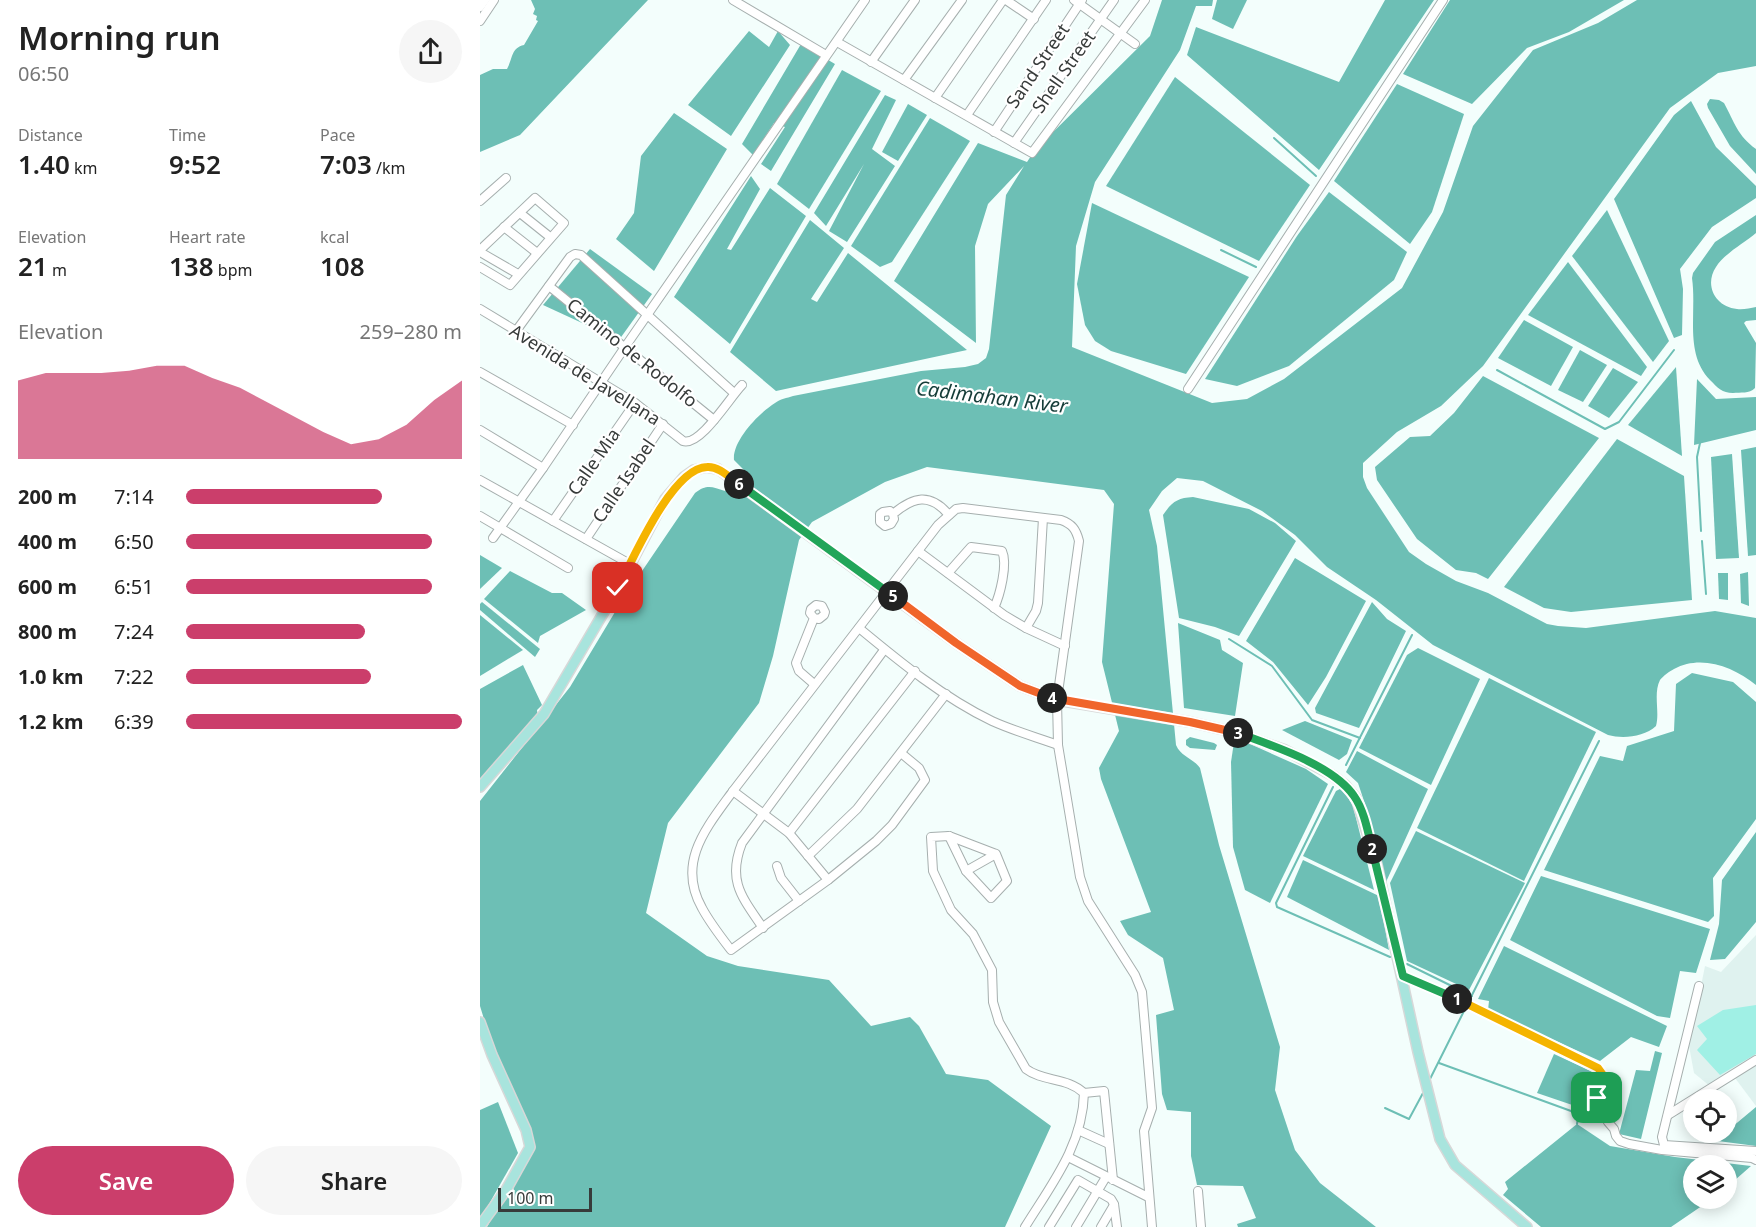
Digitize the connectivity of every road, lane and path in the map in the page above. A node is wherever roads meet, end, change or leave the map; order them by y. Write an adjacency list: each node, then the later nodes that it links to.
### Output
1 (485, 0): 13 (street)
2 (494, 0): 16 (street)
3 (733, 0): 20 (street)
4 (865, 0): 18 (street)
5 (915, 0): 21 (street)
6 (962, 0): 22 (street)
7 (1005, 0): 14 (street); 23 (street)
8 (1046, 0): 14 (street)
9 (1114, 0): 15 (street, Shell Street)
10 (1145, 0): 17 (street)
11 (1443, 0): 44 (street)
12 (1078, 1): 15 (street); 25 (street, Sand Street)
13 (480, 7)
14 (1034, 19): 24 (street)
15 (1100, 19): 17 (street); 26 (street, Shell Street)
16 (480, 21)
17 (1120, 34): 19 (street); 26 (street)
18 (837, 42): 20 (street); 21 (street)
19 (1135, 44)
20 (826, 55): 38 (street)
21 (871, 62): 22 (street)
22 (904, 80): 23 (street)
23 (935, 98): 24 (street)
24 (967, 115): 25 (street)
25 (994, 132): 26 (street)
26 (1014, 143)
27 (506, 178): 28 (street)
28 (480, 201)
29 (520, 213): 30 (street); 31 (street); 31 (street)
30 (504, 227): 32 (street); 33 (street)
31 (550, 237): 33 (street)
32 (480, 251): 35 (street)
33 (537, 253): 35 (street)
34 (480, 267): 35 (street)
35 (518, 274)
36 (549, 286): 38 (street); 39 (street); 40 (street, Camino de Rodolfo)
37 (480, 309): 39 (street, Avenida de Javellana)
38 (648, 315): 40 (street); 45 (street)
39 (516, 331): 42 (street, Avenida de Javellana)
40 (625, 346): 42 (street); 47 (street, Camino de Rodolfo)
41 (480, 372): 48 (street)
42 (601, 382): 46 (street, Avenida de Javellana); 48 (street)
43 (742, 385): 45 (street)
44 (1188, 389)
45 (734, 393): 47 (street)
46 (635, 403): 49 (street, Avenida de Javellana); 58 (street, Calle Mia)
47 (714, 420): 49 (street, Avenida de Javellana)
48 (573, 424): 51 (street)
49 (663, 424): 61 (street, Calle Isabel)
50 (480, 430): 51 (street)
51 (543, 468): 53 (street)
52 (480, 480): 53 (street)
53 (518, 503): 58 (street); 59 (street)
54 (893, 514): 55 (street)
55 (949, 515): 57 (street); 62 (street)
56 (480, 516): 59 (street)
57 (1042, 518): 70 (street); 71 (street)
58 (553, 521): 61 (street)
59 (501, 528): 60 (street); 64 (street)
60 (493, 538)
61 (586, 539): 63 (street)
62 (918, 551): 65 (street); 66 (street)
63 (630, 564): 66 (main road); 79 (main road)
64 (568, 568)
65 (948, 573): 67 (street); 67 (street)
66 (887, 592): 69 (street); 76 (main road)
67 (994, 608): 70 (street)
68 (814, 618): 74 (street)
69 (859, 628): 72 (street); 74 (street)
70 (1026, 628): 71 (street)
71 (1065, 646): 76 (street)
72 (885, 650): 73 (street); 81 (street)
73 (915, 671): 75 (street); 82 (street)
74 (814, 684): 80 (street)
75 (946, 694): 77 (street); 78 (street)
76 (1057, 700): 77 (street); 91 (main road)
77 (1058, 744): 105 (street)
78 (901, 753): 85 (street); 88 (street)
79 (480, 787)
80 (733, 791): 81 (street); 90 (street)
81 (764, 813): 82 (street); 90 (street)
82 (789, 833): 85 (street)
83 (949, 836): 84 (street); 87 (street); 95 (street)
84 (996, 854): 87 (street); 87 (street)
85 (808, 856): 88 (street)
86 (777, 866): 89 (street)
87 (966, 871)
88 (828, 880): 89 (street)
89 (799, 901): 90 (street)
90 (763, 928)
91 (1403, 976): 101 (street); 115 (main road)
92 (1700, 986): 96 (street)
93 (480, 1022): 107 (main road)
94 (1756, 1060): 96 (street)
95 (1083, 1093): 97 (street); 98 (street)
96 (1668, 1115): 99 (street)
97 (1078, 1130): 98 (street); 100 (street)
98 (1109, 1144): 102 (street)
99 (1756, 1151)
100 (1068, 1157): 102 (street); 108 (street)
101 (1756, 1160)
102 (1109, 1178): 103 (street); 105 (street)
103 (1098, 1191): 106 (street); 109 (street); 110 (street)
104 (1198, 1191): 114 (street)
105 (1149, 1197): 113 (street)
106 (1114, 1204): 111 (street); 112 (street)
107 (480, 1227)
108 (1025, 1227)
109 (1049, 1227)
110 (1076, 1227)
111 (1101, 1227)
112 (1117, 1227)
113 (1152, 1227)
114 (1201, 1227)
115 (1527, 1227)

